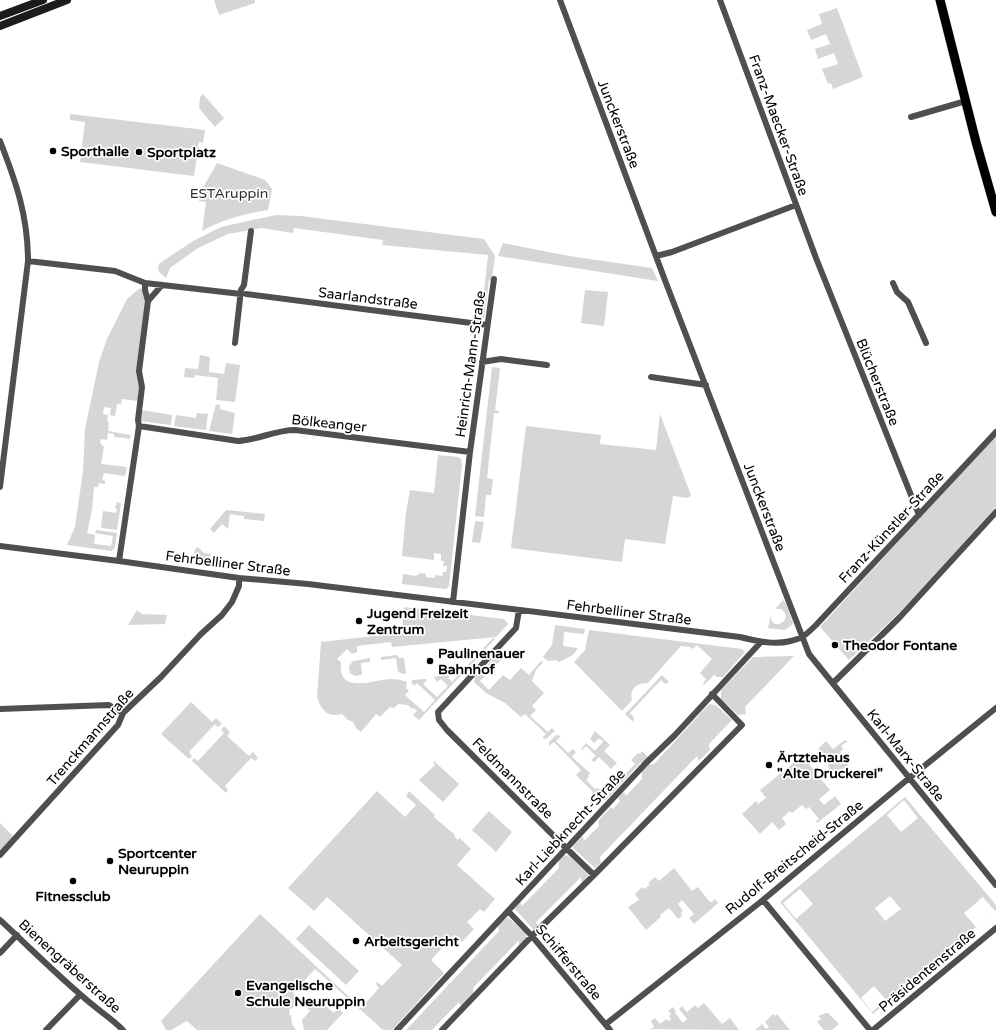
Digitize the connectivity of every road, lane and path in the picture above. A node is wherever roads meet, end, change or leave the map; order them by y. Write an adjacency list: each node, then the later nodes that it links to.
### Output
1 (43, 0): 6 (main road)
2 (67, 0): 7 (main road)
3 (560, 0): 15 (street, Junckerstraße)
4 (720, 0): 12 (street, Franz-Maecker-Straße)
5 (940, 0): 8 (main road)
6 (0, 16)
7 (0, 26)
8 (966, 101): 9 (street); 11 (main road)
9 (911, 117)
10 (0, 140): 17 (street)
11 (993, 191): 13 (main road)
12 (796, 204): 15 (street); 16 (street, Franz-Maecker-Straße)
13 (996, 212)
14 (251, 231): 22 (street)
15 (656, 256): 30 (street, Junckerstraße)
16 (816, 258): 37 (street, Blücherstraße)
17 (28, 261): 19 (street, Saarlandstraße); 34 (street)
18 (494, 279): 24 (street, Heinrich-Mann-Straße)
19 (145, 283): 21 (street, Saarlandstraße); 23 (street)
20 (893, 283): 26 (street)
21 (162, 284): 22 (street, Saarlandstraße); 23 (street)
22 (243, 293): 24 (street, Saarlandstraße); 25 (street)
23 (148, 301): 31 (street)
24 (487, 325): 27 (street, Heinrich-Mann-Straße)
25 (235, 343)
26 (926, 343)
27 (482, 362): 28 (street); 33 (street, Heinrich-Mann-Straße)
28 (547, 365)
29 (651, 377): 30 (street)
30 (706, 385): 43 (street, Junckerstraße)
31 (139, 426): 33 (street, Bölkeanger); 39 (street)
32 (996, 432): 37 (street, Franz-Künstler-Straße)
33 (470, 452): 41 (street)
34 (1, 466): 35 (street)
35 (0, 486)
36 (996, 512): 45 (street)
37 (919, 515): 43 (street, Franz-Künstler-Straße)
38 (0, 546): 39 (street, Fehrbelliner Straße)
39 (119, 561): 40 (street, Fehrbelliner Straße)
40 (239, 578): 41 (street, Fehrbelliner Straße); 49 (street, Trenckmannstraße)
41 (453, 602): 42 (street, Fehrbelliner Straße)
42 (519, 610): 44 (street, Fehrbelliner Straße); 51 (street, Feldmannstraße)
43 (802, 637): 44 (street, Fehrbelliner Straße); 45 (street, Karl-Marx-Straße)
44 (761, 642): 46 (street, Karl-Liebknecht-Straße)
45 (833, 683): 50 (street, Karl-Marx-Straße)
46 (712, 694): 51 (street, Karl-Liebknecht-Straße); 53 (street)
47 (996, 708): 50 (street, Rudolf-Breitscheid-Straße)
48 (0, 709): 49 (street)
49 (123, 713): 52 (street, Trenckmannstraße)
50 (909, 778): 54 (street, Karl-Marx-Straße); 55 (street, Rudolf-Breitscheid-Straße)
51 (566, 849): 53 (street, Feldmannstraße); 56 (street, Karl-Liebknecht-Straße)
52 (0, 855)
53 (594, 875): 60 (street)
54 (996, 884)
55 (763, 900): 63 (street, Rudolf-Breitscheid-Straße); 69 (street)
56 (508, 911): 60 (street, Schifferstraße); 66 (street, Karl-Liebknecht-Straße)
57 (0, 920): 59 (street, Bienengräberstraße)
58 (996, 928): 70 (street, Präsidentenstraße)
59 (17, 935): 61 (street); 62 (street, Bienengräberstraße)
60 (532, 936): 63 (street, Schifferstraße); 67 (street)
61 (0, 953)
62 (80, 994): 64 (street); 65 (street, Bienengräberstraße)
63 (606, 1024): 68 (street, Schifferstraße)
64 (46, 1030)
65 (123, 1030)
66 (397, 1030)
67 (442, 1030)
68 (610, 1030)
69 (870, 1030)
70 (873, 1030)

